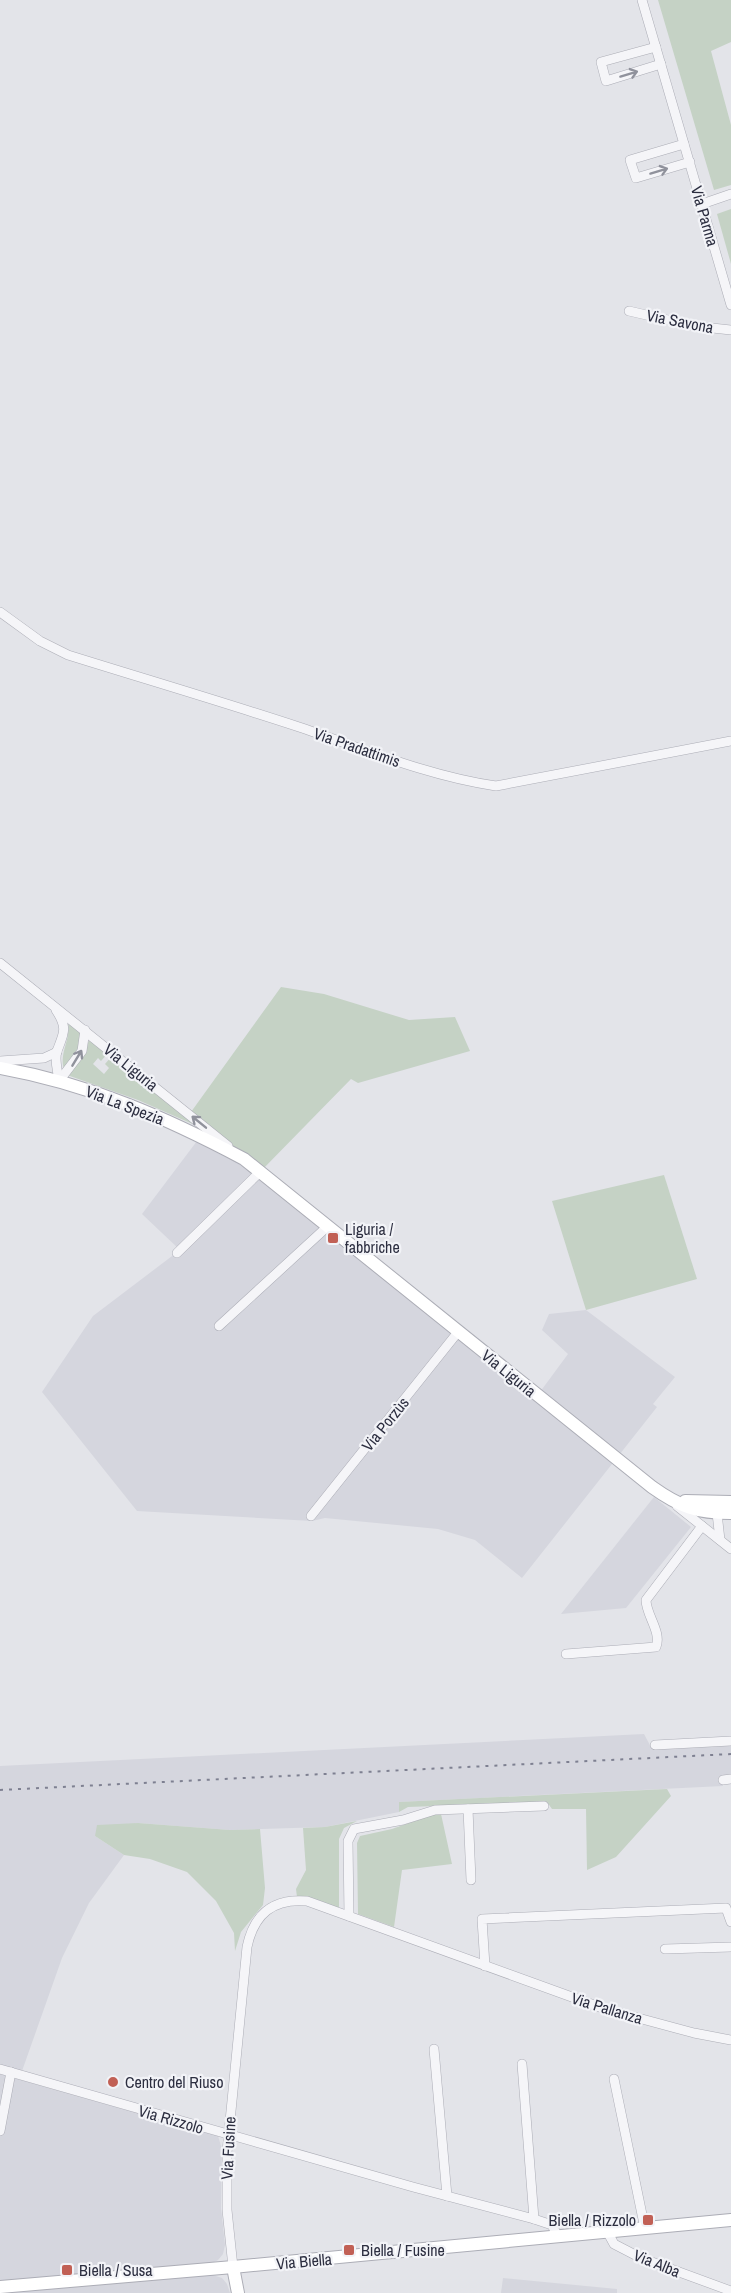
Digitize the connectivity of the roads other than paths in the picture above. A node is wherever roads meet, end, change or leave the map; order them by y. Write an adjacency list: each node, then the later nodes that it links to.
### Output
1 (642, 0): 2 (street, Via Parma)
2 (656, 47): 3 (street, Via Parma); 3 (street, one-way to 3)
3 (660, 64): 4 (street, Via Parma)
4 (684, 144): 5 (street, Via Parma); 5 (street, one-way to 5)
5 (690, 162): 7 (street, Via Parma)
6 (731, 194): 7 (street)
7 (702, 204): 8 (street, Via Parma)
8 (731, 305)
9 (629, 311): 10 (street, Via Savona)
10 (731, 330)
11 (0, 612): 12 (street, Via Pradattimis)
12 (731, 741)
13 (0, 963): 14 (street, Via Liguria)
14 (53, 1005): 15 (street, Via Liguria); 16 (street, Via Liguria)
15 (85, 1030): 19 (street, Via Liguria, one-way to 15); 20 (street, Via Liguria, one-way to 15)
16 (57, 1052): 17 (street); 19 (street, Via Liguria)
17 (0, 1061)
18 (0, 1068): 19 (main road, Via La Spezia)
19 (59, 1081): 20 (main road, Via La Spezia)
20 (244, 1159): 21 (main road, Via Liguria)
21 (261, 1171): 22 (main road, Via Liguria); 23 (street)
22 (328, 1226): 24 (street); 25 (main road, Via Liguria)
23 (177, 1253)
24 (219, 1326)
25 (458, 1332): 27 (main road, Via Liguria); 30 (street, Via Porzùs)
26 (731, 1502): 27 (main road)
27 (697, 1508): 28 (main road); 31 (street)
28 (717, 1513): 29 (main road); 32 (street)
29 (731, 1513)
30 (312, 1516)
31 (702, 1526): 32 (street); 34 (street)
32 (720, 1540): 33 (street)
33 (731, 1549)
34 (566, 1654)
35 (731, 1741): 36 (street)
36 (656, 1745)
37 (544, 1806): 38 (street)
38 (468, 1809): 39 (street); 41 (street)
39 (471, 1880)
40 (273, 1905): 41 (street, Via Pallanza); 53 (street, Via Fusine)
41 (349, 1916): 45 (street, Via Pallanza)
42 (731, 1922): 45 (street)
43 (731, 1947): 44 (street)
44 (665, 1949)
45 (485, 1966): 46 (street, Via Pallanza)
46 (731, 2040)
47 (434, 2049): 54 (street)
48 (522, 2064): 55 (street)
49 (0, 2069): 50 (street, Via Rizzolo)
50 (11, 2072): 52 (street); 53 (street, Via Rizzolo)
51 (614, 2079): 57 (street)
52 (0, 2131)
53 (228, 2135): 54 (street, Via Rizzolo); 60 (street, Via Fusine)
54 (447, 2196): 55 (street, Via Rizzolo)
55 (534, 2218): 59 (street, Via Rizzolo)
56 (731, 2220): 57 (main road, Via Biella)
57 (645, 2229): 58 (main road, Via Biella)
58 (614, 2232): 59 (main road, Via Biella); 62 (street, Via Alba)
59 (558, 2237): 60 (main road, Via Biella)
60 (233, 2267): 61 (main road, Via Biella); 63 (main road, Via Fusine)
61 (0, 2287)
62 (731, 2291)
63 (238, 2293)

